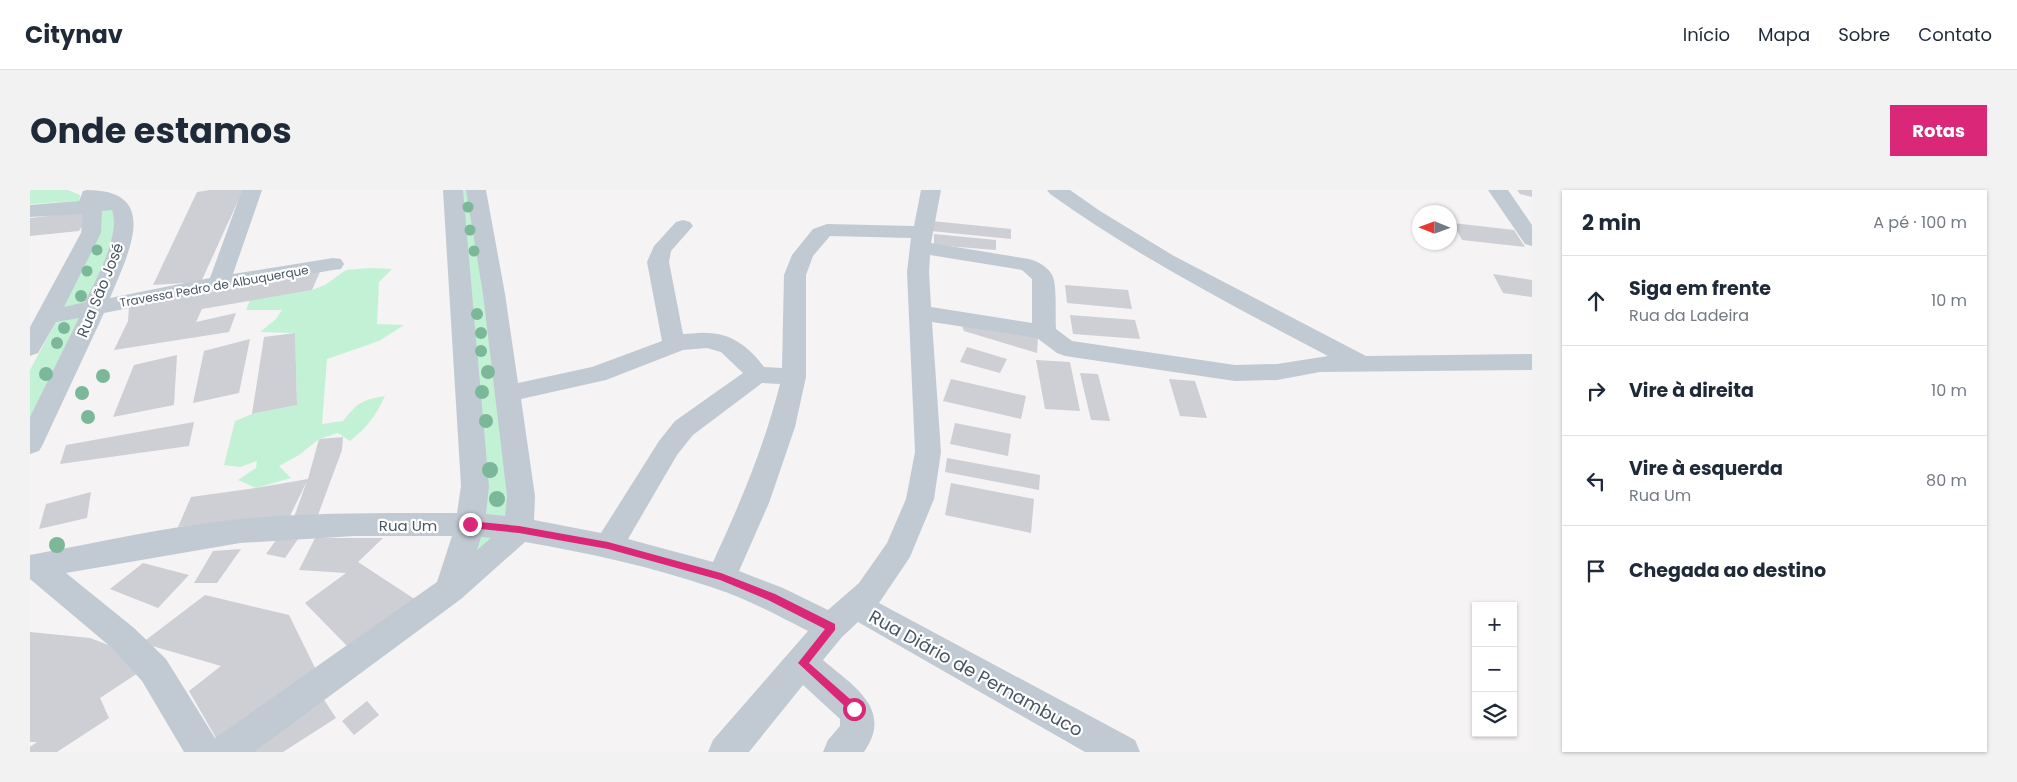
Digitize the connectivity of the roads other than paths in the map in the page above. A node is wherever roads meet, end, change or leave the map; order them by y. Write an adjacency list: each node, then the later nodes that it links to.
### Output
1 (252, 190): 13 (street)
2 (453, 190): 15 (street)
3 (476, 190): 14 (street)
4 (931, 190): 10 (street)
5 (1057, 190): 23 (street)
6 (1498, 190): 11 (street)
7 (89, 197): 8 (street); 16 (street, Rua São José); 18 (street, Rua São José)
8 (30, 211)
9 (683, 226): 20 (street)
10 (921, 240): 17 (street); 19 (street); 25 (street)
11 (1532, 240)
12 (334, 264): 13 (street, Travessa Pedro de Albuquerque)
13 (219, 283): 16 (street, Travessa Pedro de Albuquerque)
14 (494, 294): 15 (street); 26 (street)
15 (461, 299): 28 (street)
16 (95, 308): 18 (street, Travessa Pedro de Albuquerque); 27 (street, Rua São José)
17 (920, 313): 19 (street); 34 (street)
18 (47, 317): 21 (street, Rua São José)
19 (1044, 332): 23 (street)
20 (681, 342): 24 (street); 26 (street)
21 (30, 348)
22 (1532, 362): 23 (street)
23 (1361, 363)
24 (757, 375): 25 (street); 30 (street)
25 (794, 377): 32 (street)
26 (507, 394): 29 (street)
27 (30, 444)
28 (470, 524): 29 (street, Rua Um); 31 (street, Rua Um); 33 (street)
29 (519, 529): 30 (street, Rua Um); 33 (street)
30 (608, 546): 32 (street, Rua Um)
31 (33, 567): 38 (street)
32 (721, 577): 35 (street, Rua Um)
33 (450, 590): 39 (street)
34 (857, 606): 35 (street); 37 (street, Rua Diário de Pernambuco)
35 (831, 627): 36 (street)
36 (803, 663): 40 (street); 41 (street)
37 (1114, 750)
38 (204, 752)
39 (225, 752)
40 (726, 752)
41 (841, 752)

